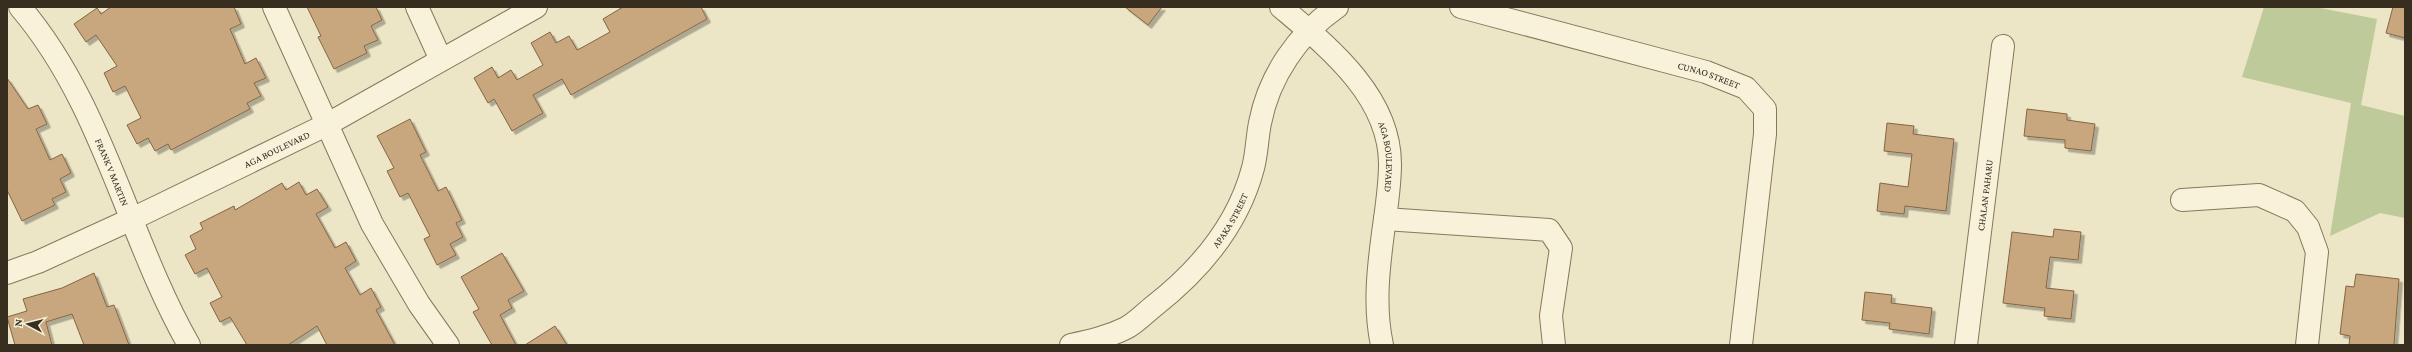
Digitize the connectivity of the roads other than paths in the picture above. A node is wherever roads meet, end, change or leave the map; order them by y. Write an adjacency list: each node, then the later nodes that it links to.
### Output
1 (20, 7): 13 (street, FRANK V MARTIN)
2 (274, 7): 11 (street)
3 (417, 7): 10 (street)
4 (536, 7): 10 (street, AGA BOULEVARD)
5 (1281, 7): 8 (street, AGA BOULEVARD)
6 (1337, 7): 8 (street)
7 (1461, 7): 21 (street, CUNAO STREET)
8 (1309, 31): 14 (street, AGA BOULEVARD); 18 (street, APAKA STREET)
9 (2003, 46): 22 (street, CHALAN PAHARU)
10 (441, 60): 11 (street, AGA BOULEVARD)
11 (326, 125): 13 (street, AGA BOULEVARD); 17 (street)
12 (2182, 200): 23 (street)
13 (132, 219): 15 (street, AGA BOULEVARD); 16 (street, FRANK V MARTIN)
14 (1385, 219): 19 (street, AGA BOULEVARD); 20 (street)
15 (7, 273)
16 (189, 345)
17 (448, 345)
18 (1071, 345)
19 (1382, 345)
20 (1554, 345)
21 (1741, 345)
22 (1966, 345)
23 (2307, 345)

